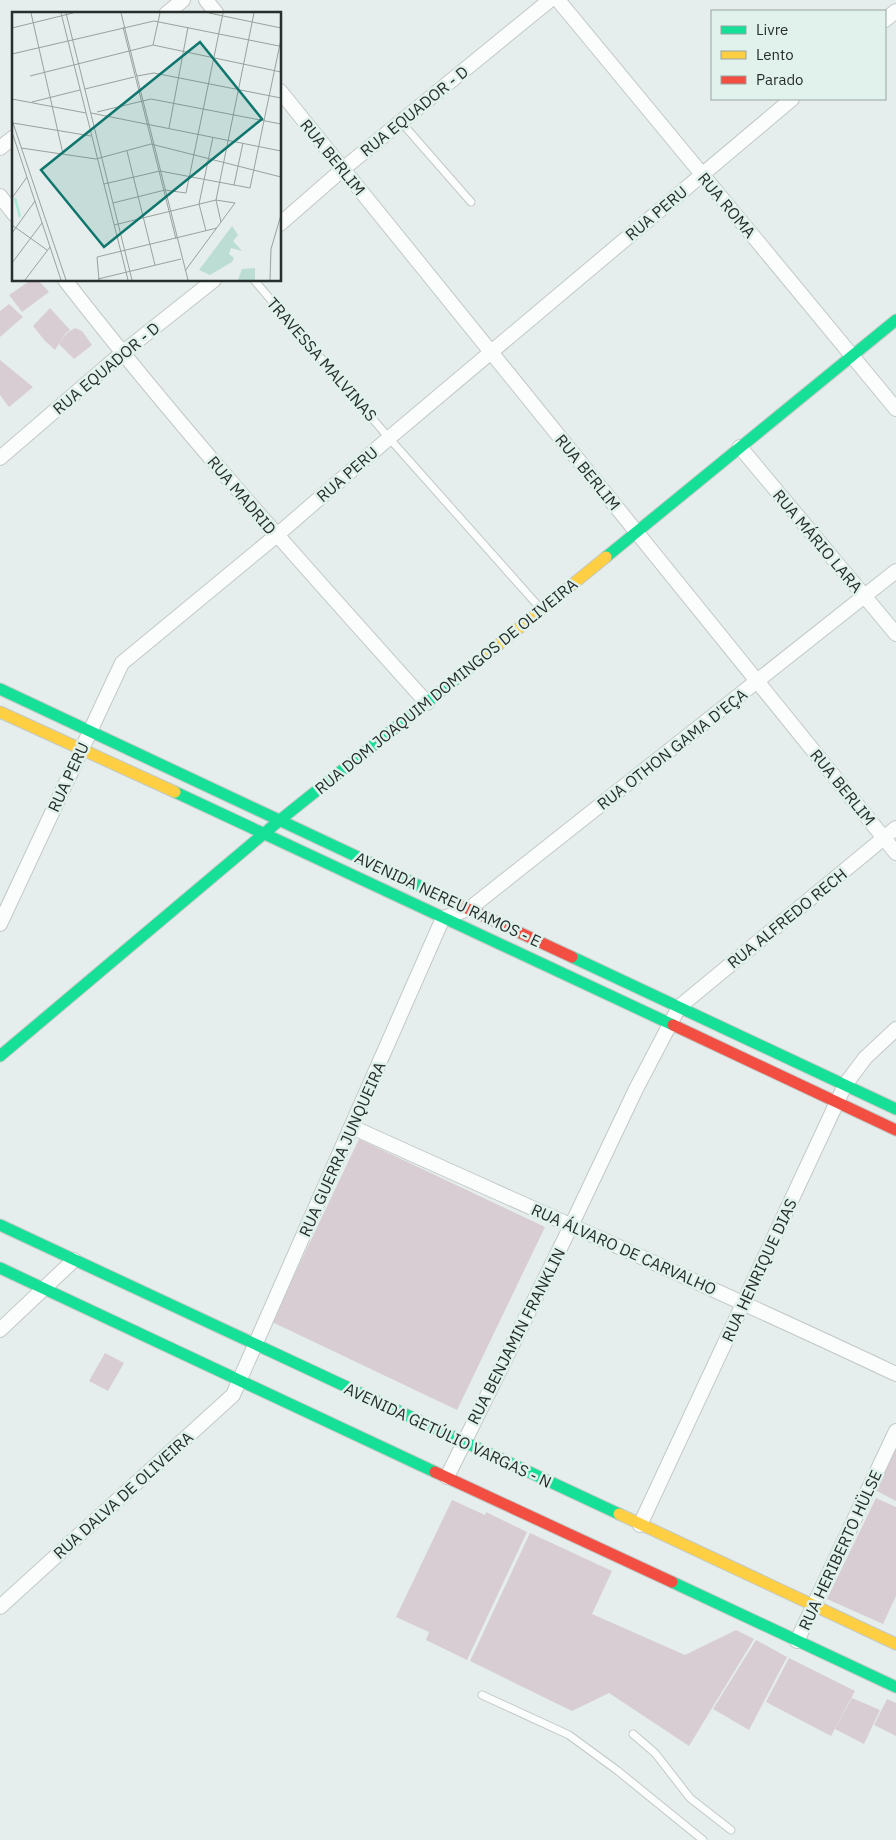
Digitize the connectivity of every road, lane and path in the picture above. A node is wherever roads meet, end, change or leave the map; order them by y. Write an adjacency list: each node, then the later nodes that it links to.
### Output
1 (183, 0): 6 (street)
2 (206, 0): 7 (street)
3 (550, 0): 11 (street, RUA EQUADOR - D)
4 (558, 0): 15 (street, RUA ROMA)
5 (896, 11): 8 (street)
6 (168, 12)
7 (215, 12)
8 (886, 19)
9 (281, 92): 14 (street, RUA BERLIM)
10 (791, 100): 15 (street, RUA PERU)
11 (401, 122): 14 (street, RUA EQUADOR - D); 17 (lane)
12 (12, 139): 13 (street)
13 (0, 148)
14 (343, 169): 19 (street, RUA EQUADOR - D); 24 (street, RUA BERLIM)
15 (702, 175): 24 (street, RUA PERU); 26 (street, RUA ROMA)
16 (0, 196): 18 (street)
17 (471, 202)
18 (12, 211)
19 (281, 223)
20 (66, 281): 25 (street, RUA MADRID)
21 (213, 281): 25 (street, RUA EQUADOR - D)
22 (255, 281): 28 (lane, TRAVESSA MALVINAS)
23 (896, 320): 26 (street, RUA DOM JOAQUIM DOMINGOS DE OLIVEIRA)
24 (491, 352): 28 (street, RUA PERU); 31 (street, RUA BERLIM)
25 (122, 353): 30 (street, RUA EQUADOR - D); 32 (street, RUA MADRID)
26 (852, 356): 27 (street, RUA ROMA); 29 (street, RUA DOM JOAQUIM DOMINGOS DE OLIVEIRA)
27 (896, 410)
28 (389, 438): 32 (street, RUA PERU); 35 (lane, TRAVESSA MALVINAS)
29 (740, 447): 31 (street, RUA DOM JOAQUIM DOMINGOS DE OLIVEIRA); 34 (street, RUA MÁRIO LARA)
30 (0, 458)
31 (637, 532): 35 (street, RUA DOM JOAQUIM DOMINGOS DE OLIVEIRA); 37 (street, RUA BERLIM)
32 (277, 535): 39 (street, RUA MADRID); 41 (street, RUA PERU)
33 (896, 571): 34 (street, RUA OTHON GAMA D'EÇA)
34 (865, 596): 36 (street, RUA MÁRIO LARA); 37 (street, RUA OTHON GAMA D'EÇA)
35 (541, 609): 39 (street, RUA DOM JOAQUIM DOMINGOS DE OLIVEIRA)
36 (896, 634)
37 (758, 682): 46 (street, RUA BERLIM); 50 (street, RUA OTHON GAMA D'EÇA)
38 (0, 689): 41 (street, AVENIDA NEREU RAMOS - E)
39 (427, 703): 43 (street, RUA DOM JOAQUIM DOMINGOS DE OLIVEIRA)
40 (0, 712): 42 (street, AVENIDA NEREU RAMOS - E)
41 (89, 731): 42 (street, RUA PERU); 43 (street, AVENIDA NEREU RAMOS - E)
42 (81, 748): 45 (street, AVENIDA NEREU RAMOS - E); 52 (street, RUA PERU)
43 (280, 820): 45 (street, RUA DOM JOAQUIM DOMINGOS DE OLIVEIRA); 48 (street, AVENIDA NEREU RAMOS - E)
44 (896, 828): 46 (street, RUA ALFREDO RECH)
45 (264, 834): 49 (street, AVENIDA NEREU RAMOS - E); 56 (street, RUA DOM JOAQUIM DOMINGOS DE OLIVEIRA)
46 (884, 838): 47 (street, RUA BERLIM); 53 (street, RUA ALFREDO RECH)
47 (896, 852)
48 (377, 865): 49 (street); 50 (street, AVENIDA NEREU RAMOS - E)
49 (368, 882): 51 (street, AVENIDA NEREU RAMOS - E)
50 (470, 909): 51 (street, RUA OTHON GAMA D'EÇA); 53 (street, AVENIDA NEREU RAMOS - E)
51 (444, 918): 54 (street, AVENIDA NEREU RAMOS - E); 60 (street, RUA GUERRA JUNQUEIRA)
52 (0, 924)
53 (679, 1007): 54 (street, RUA BENJAMIN FRANKLIN); 57 (street, AVENIDA NEREU RAMOS - E)
54 (670, 1024): 58 (street, AVENIDA NEREU RAMOS - E); 63 (street, RUA BENJAMIN FRANKLIN)
55 (896, 1029): 57 (street, RUA HENRIQUE DIAS)
56 (0, 1056)
57 (845, 1085): 58 (street, RUA HENRIQUE DIAS); 59 (street, AVENIDA NEREU RAMOS - E)
58 (837, 1103): 61 (street, AVENIDA NEREU RAMOS - E); 67 (street, RUA HENRIQUE DIAS)
59 (896, 1109)
60 (352, 1127): 63 (street, RUA ÁLVARO DE CARVALHO); 69 (street, RUA GUERRA JUNQUEIRA)
61 (896, 1130)
62 (0, 1225): 64 (street, AVENIDA GETÚLIO VARGAS - N)
63 (571, 1226): 67 (street, RUA ÁLVARO DE CARVALHO); 73 (street, RUA BENJAMIN FRANKLIN)
64 (74, 1260): 66 (street); 69 (street, AVENIDA GETÚLIO VARGAS - N)
65 (0, 1268): 66 (street)
66 (45, 1289): 68 (street); 71 (street)
67 (744, 1302): 70 (street, RUA ÁLVARO DE CARVALHO); 75 (street, RUA HENRIQUE DIAS)
68 (0, 1330)
69 (256, 1345): 71 (street, RUA GUERRA JUNQUEIRA); 73 (street, AVENIDA GETÚLIO VARGAS - N)
70 (896, 1374)
71 (240, 1381): 74 (street); 76 (street, RUA DALVA DE OLIVEIRA)
72 (896, 1431): 77 (street, RUA HERIBERTO HÜLSE)
73 (463, 1442): 74 (street, RUA BENJAMIN FRANKLIN); 75 (street, AVENIDA GETÚLIO VARGAS - N)
74 (447, 1477): 78 (street)
75 (640, 1525): 77 (street, AVENIDA GETÚLIO VARGAS - N)
76 (3, 1599)
77 (813, 1606): 78 (street, RUA HERIBERTO HÜLSE); 79 (street, AVENIDA GETÚLIO VARGAS - N)
78 (797, 1641): 80 (street)
79 (896, 1644)
80 (896, 1687)
81 (482, 1695): 84 (lane)
82 (634, 1734): 83 (lane)
83 (731, 1830)
84 (704, 1840)

